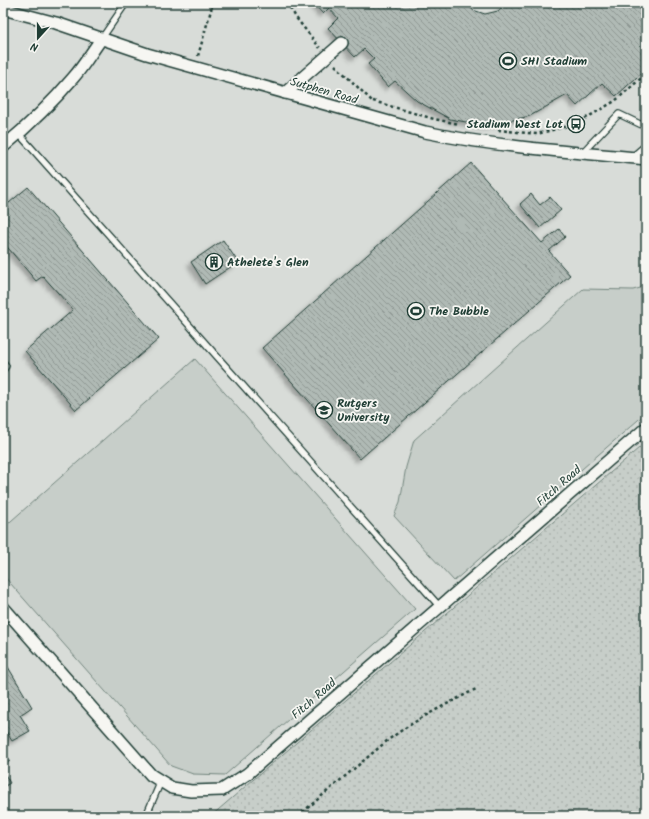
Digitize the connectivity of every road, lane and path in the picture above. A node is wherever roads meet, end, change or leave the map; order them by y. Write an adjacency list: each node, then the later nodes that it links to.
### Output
1 (126, 3): 4 (lane)
2 (213, 3): 6 (path)
3 (3, 9): 4 (street, Sutphen Road)
4 (102, 38): 6 (street, Sutphen Road); 13 (street)
5 (342, 43): 8 (street)
6 (195, 67): 8 (street, Sutphen Road)
7 (646, 74): 12 (path)
8 (285, 93): 16 (street, Sutphen Road)
9 (373, 101): 10 (path)
10 (463, 125)
11 (646, 127): 16 (lane)
12 (492, 129)
13 (19, 134): 15 (street); 23 (lane)
14 (646, 145): 17 (lane)
15 (3, 147)
16 (582, 153): 17 (street, Sutphen Road)
17 (632, 157): 18 (street, Sutphen Road)
18 (646, 159)
19 (3, 362): 20 (lane)
20 (3, 370)
21 (646, 428): 23 (street, Fitch Road)
22 (3, 607): 25 (street, Fitch Road)
23 (440, 607): 25 (street, Fitch Road)
24 (478, 688): 26 (path)
25 (160, 781): 27 (lane)
26 (300, 815)
27 (146, 816)

